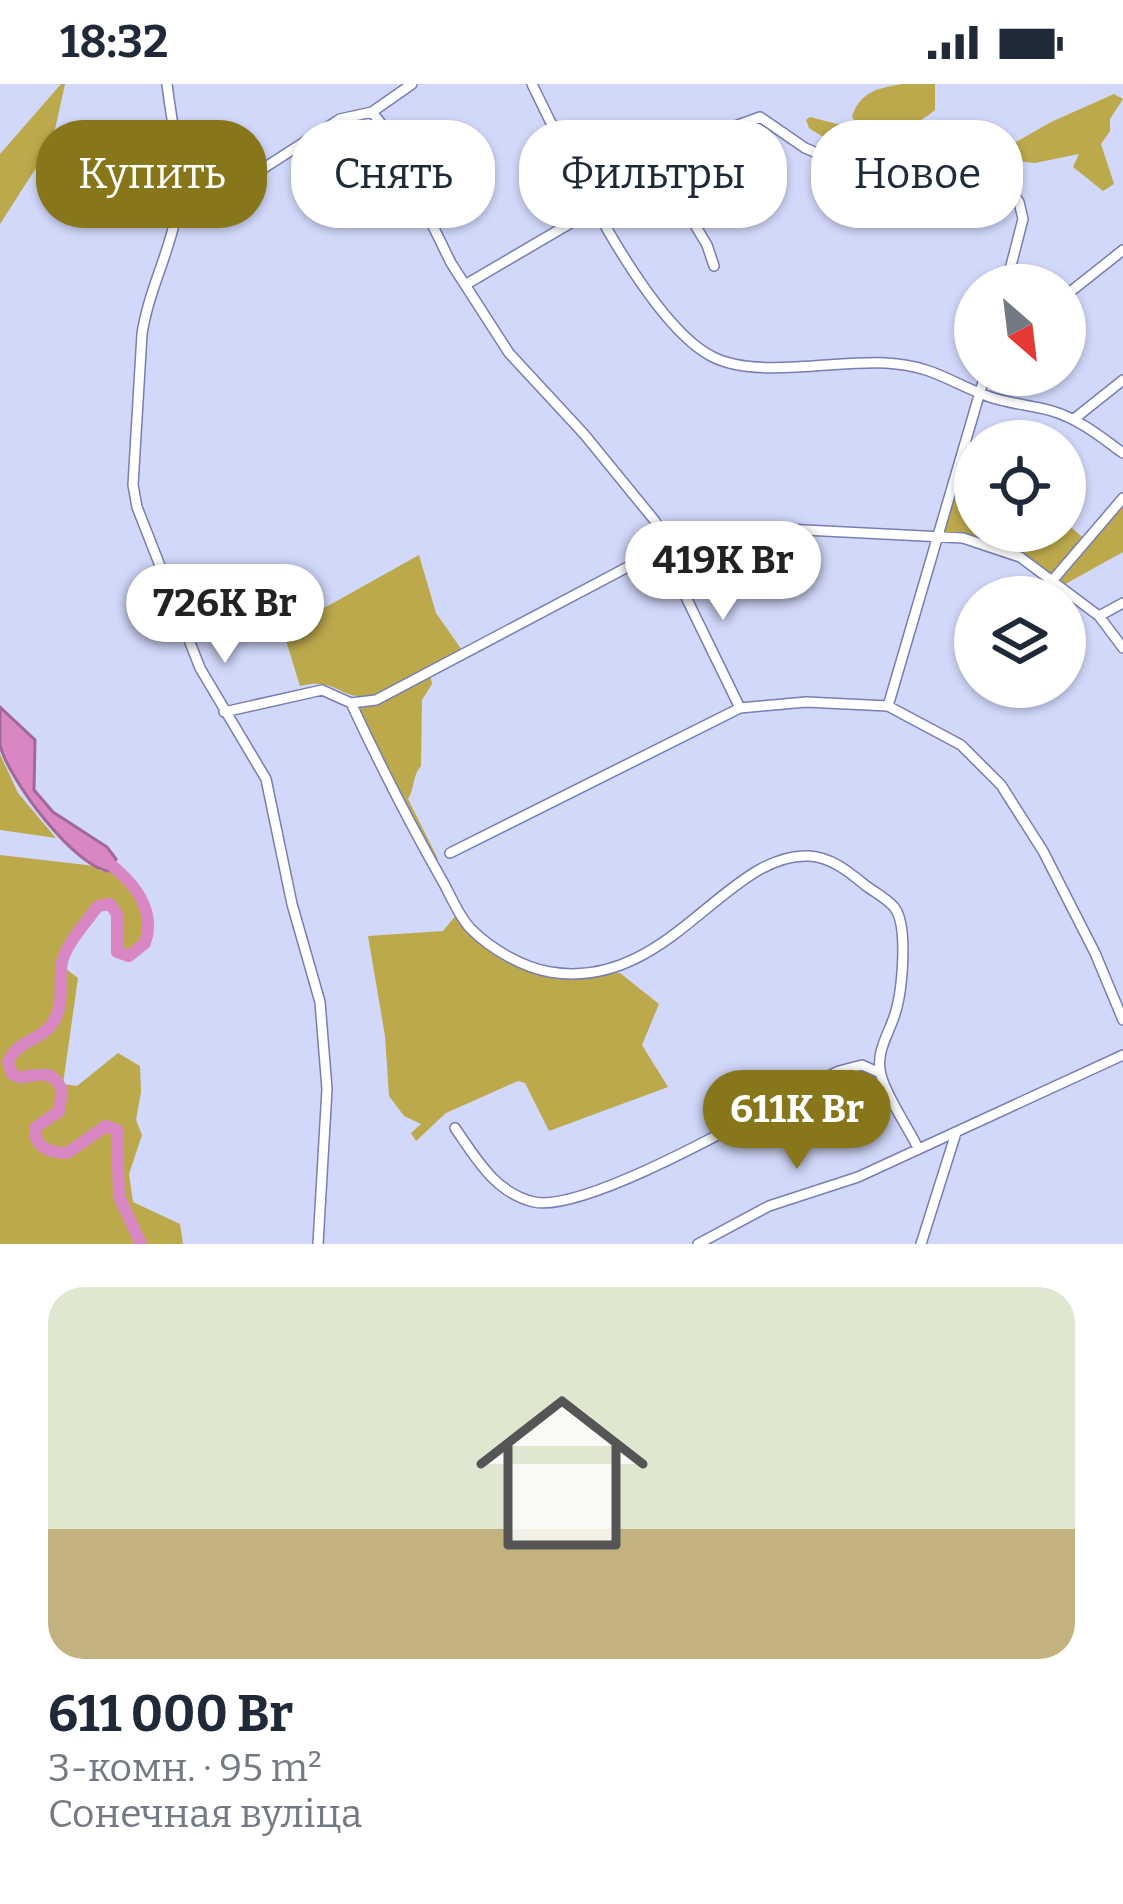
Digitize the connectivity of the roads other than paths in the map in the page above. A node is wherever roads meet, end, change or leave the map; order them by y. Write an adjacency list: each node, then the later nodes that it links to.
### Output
1 (167, 84): 5 (street)
2 (412, 84): 4 (street)
3 (532, 84): 6 (street)
4 (372, 112): 8 (street); 17 (street)
5 (172, 120)
6 (551, 120)
7 (787, 134): 14 (street)
8 (267, 166)
9 (172, 228): 36 (street)
10 (563, 228): 17 (street)
11 (610, 228): 18 (street)
12 (697, 228): 15 (street)
13 (1123, 250): 16 (street)
14 (1012, 264)
15 (714, 266)
16 (1086, 279)
17 (465, 285): 26 (street)
18 (954, 379)
19 (1123, 380): 22 (street)
20 (980, 396): 25 (street)
21 (992, 396): 22 (street)
22 (1074, 419): 23 (street)
23 (1123, 453)
24 (1123, 498): 28 (street)
25 (939, 536): 26 (street); 27 (street); 34 (street)
26 (669, 552): 33 (street); 35 (street)
27 (1046, 576)
28 (1056, 576)
29 (1123, 603): 31 (street)
30 (1086, 606): 31 (street)
31 (1099, 616): 32 (street)
32 (1123, 648)
33 (351, 703): 36 (street); 40 (street)
34 (888, 706): 35 (street); 38 (street)
35 (740, 708): 37 (street)
36 (224, 712): 44 (street)
37 (450, 853)
38 (1123, 1020)
39 (1123, 1055): 42 (street)
40 (880, 1073): 41 (street); 43 (street)
41 (455, 1128)
42 (956, 1133): 43 (street); 46 (street)
43 (918, 1148): 45 (street)
44 (318, 1244)
45 (698, 1244)
46 (921, 1244)

